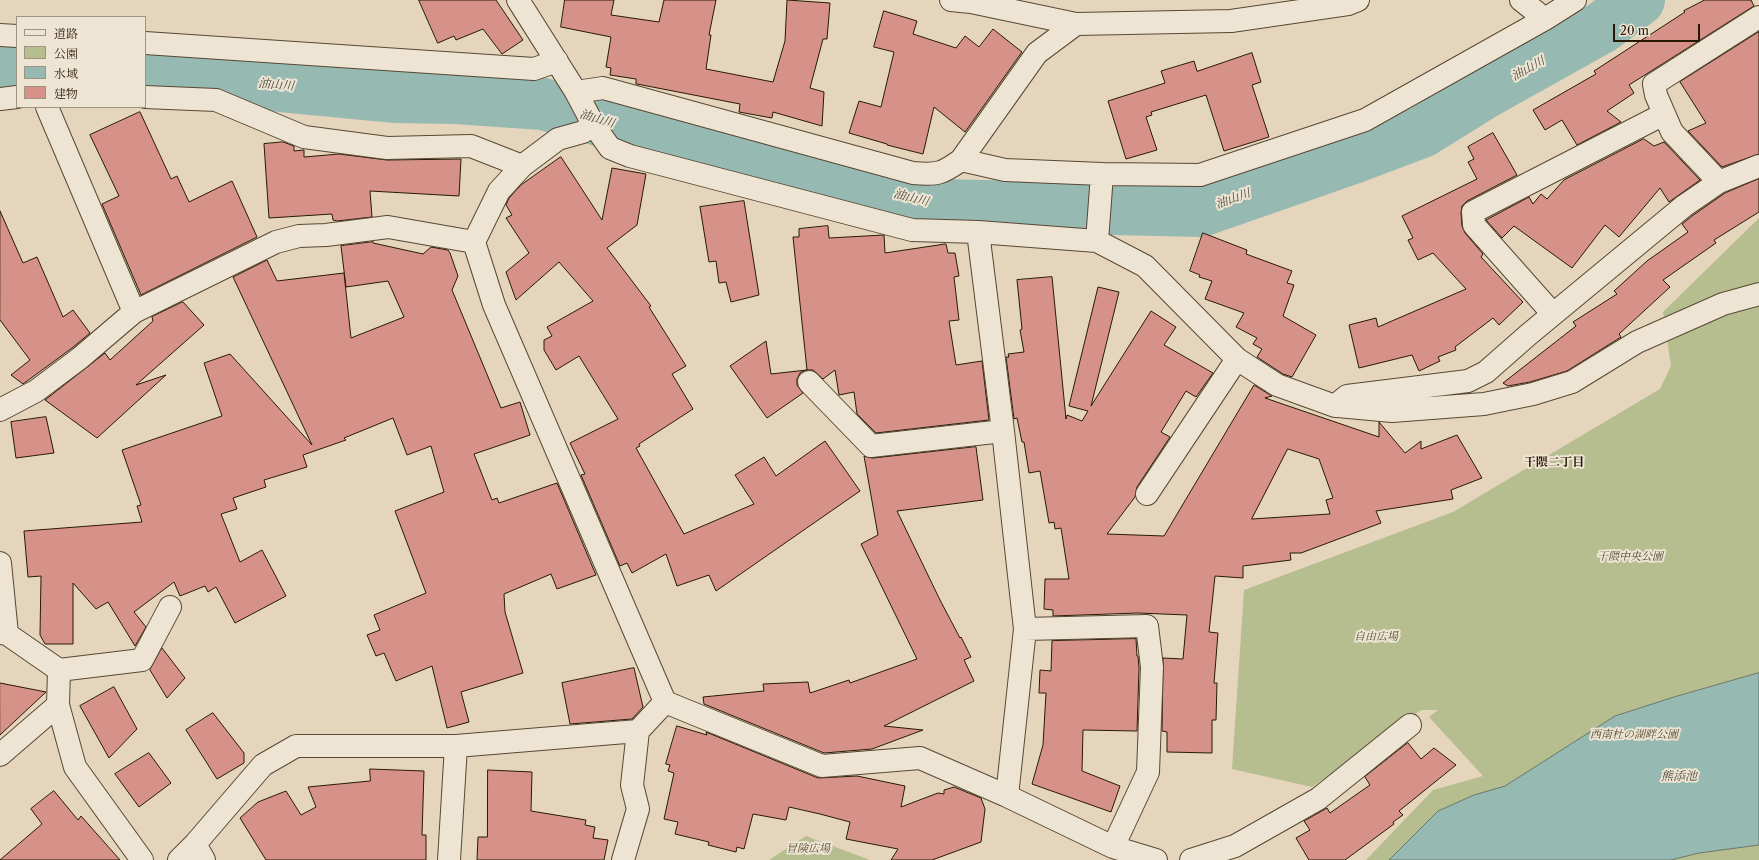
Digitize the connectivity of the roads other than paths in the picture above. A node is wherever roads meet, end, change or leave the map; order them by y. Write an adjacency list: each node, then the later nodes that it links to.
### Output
1 (518, 0): 12 (street)
2 (950, 0): 8 (street)
3 (1358, 0): 8 (street)
4 (1521, 0): 7 (street)
5 (1575, 0): 7 (street)
6 (1759, 17): 18 (street)
7 (1546, 19): 23 (street)
8 (1076, 24): 20 (street)
9 (0, 35): 10 (street)
10 (16, 36)
11 (146, 43): 12 (street)
12 (557, 61): 13 (street)
13 (576, 92): 19 (street); 20 (street)
14 (16, 97): 16 (street)
15 (146, 97): 21 (street)
16 (0, 99)
17 (47, 108): 29 (street)
18 (1664, 114): 24 (street); 30 (street)
19 (593, 124): 21 (street); 25 (street)
20 (961, 160): 23 (street)
21 (522, 166): 27 (street)
22 (1759, 166): 24 (street)
23 (1102, 174): 26 (street)
24 (1719, 182): 30 (street)
25 (978, 232): 26 (street); 35 (street)
26 (1097, 241): 31 (street)
27 (474, 242): 29 (street); 42 (street)
28 (1759, 294): 33 (street)
29 (134, 312): 34 (street)
30 (1553, 314): 33 (street)
31 (1237, 360): 33 (street); 36 (street)
32 (809, 382): 35 (street)
33 (1335, 406)
34 (0, 410)
35 (1003, 431): 39 (street)
36 (1147, 494)
37 (0, 563): 40 (street)
38 (170, 607): 41 (street)
39 (1025, 629): 48 (street); 49 (street)
40 (4, 634): 41 (street)
41 (59, 670): 43 (street)
42 (665, 702): 45 (street); 48 (street)
43 (58, 705): 47 (street); 51 (street)
44 (1410, 724): 56 (street)
45 (638, 732): 46 (street); 54 (street)
46 (456, 746): 50 (street); 53 (street)
47 (0, 755)
48 (1006, 796): 49 (street)
49 (1113, 847): 55 (street)
50 (200, 852): 52 (street)
51 (142, 860)
52 (179, 860)
53 (449, 860)
54 (624, 860)
55 (1156, 860)
56 (1192, 860)

